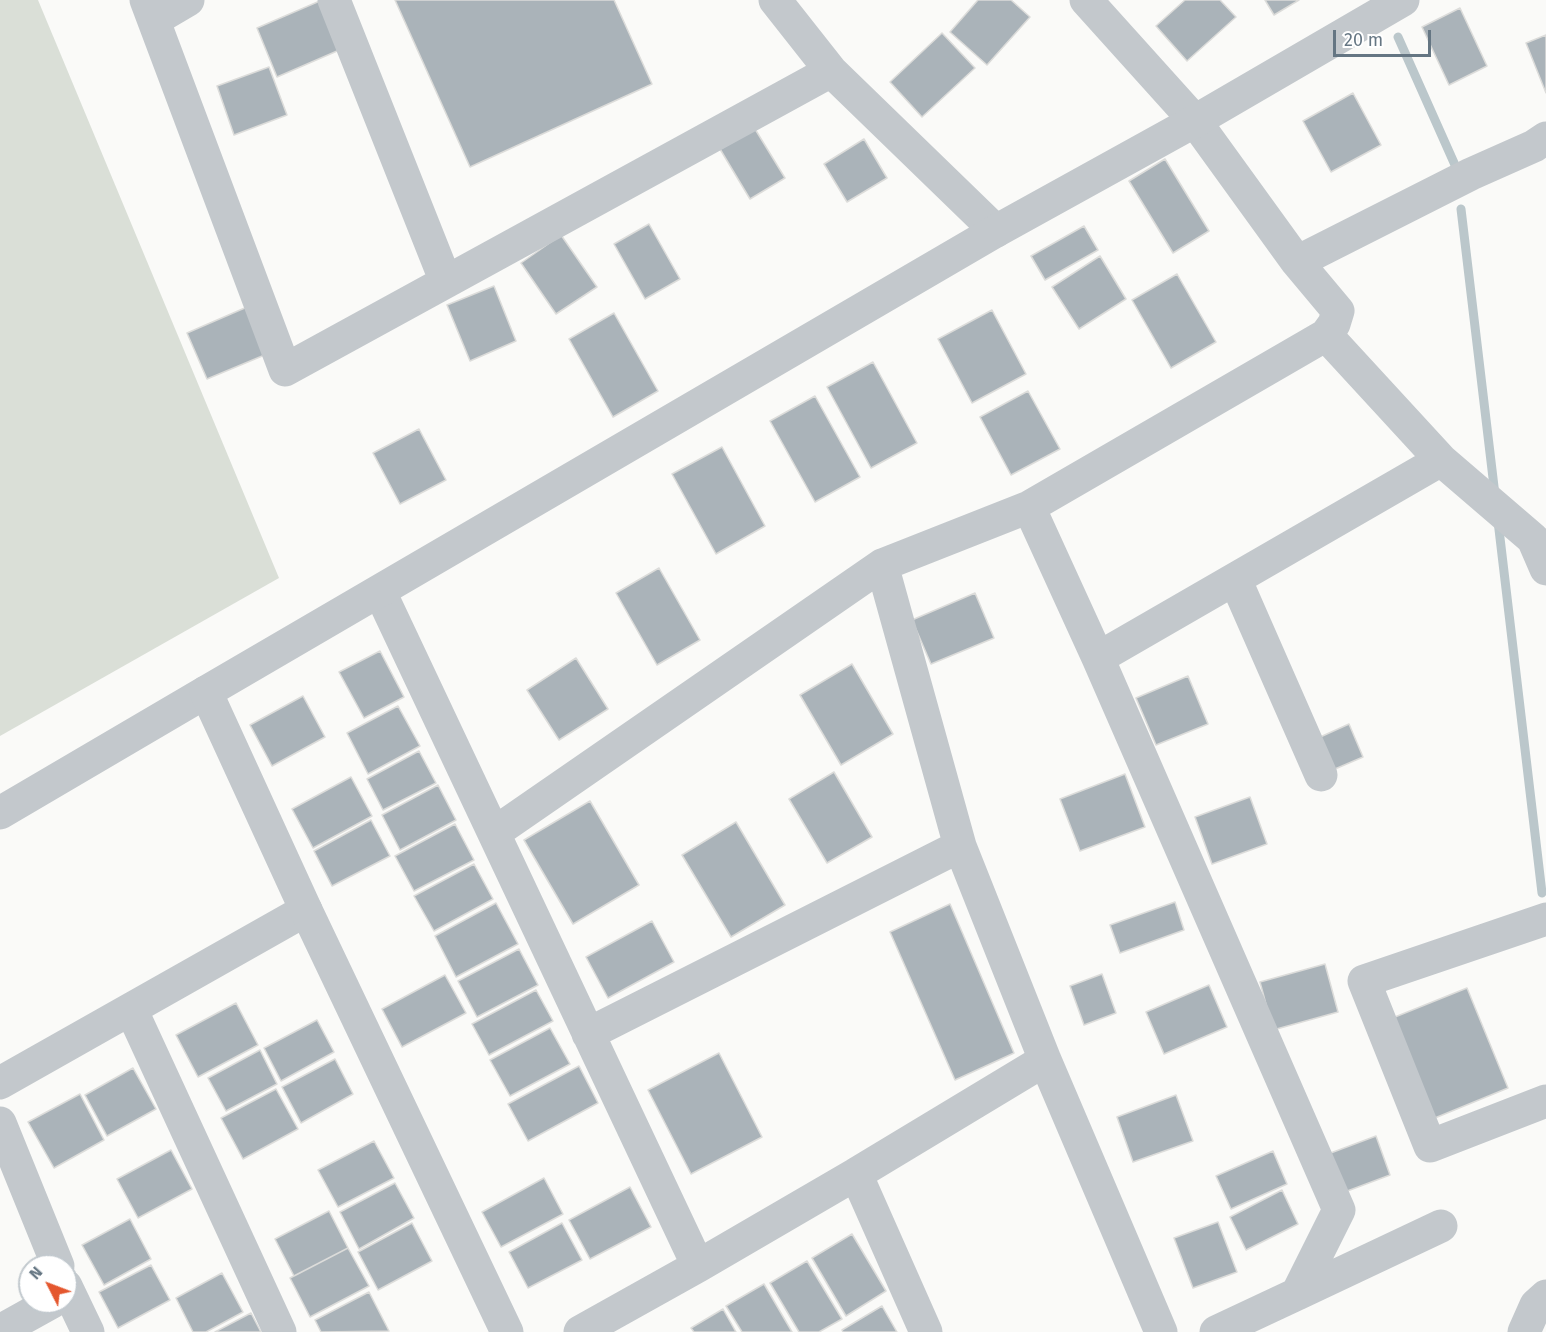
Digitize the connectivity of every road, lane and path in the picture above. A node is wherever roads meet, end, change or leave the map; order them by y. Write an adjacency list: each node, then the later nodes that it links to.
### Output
1 (188, 0): 7 (street)
2 (334, 0): 13 (street)
3 (775, 0): 8 (street)
4 (1086, 0): 9 (street)
5 (1403, 0): 6 (street)
6 (1366, 9): 9 (street)
7 (150, 10): 13 (street)
8 (831, 71): 11 (street); 13 (street)
9 (1195, 121): 11 (street); 12 (street)
10 (1542, 151): 12 (street)
11 (996, 231): 20 (street)
12 (1297, 262): 14 (street)
13 (446, 282)
14 (1326, 335): 15 (street); 16 (street)
15 (1441, 460): 18 (street); 19 (street)
16 (1029, 507): 17 (street); 21 (street)
17 (882, 565): 25 (street); 26 (street)
18 (1546, 569)
19 (1235, 579): 21 (street); 23 (street)
20 (380, 592): 22 (street); 25 (street)
21 (1098, 658): 39 (street)
22 (206, 692): 24 (street); 27 (street)
23 (1321, 775)
24 (0, 813)
25 (494, 833): 30 (street)
26 (960, 846): 30 (street); 31 (street)
27 (306, 910): 29 (street); 46 (street)
28 (1546, 919): 33 (street)
29 (131, 1009): 32 (street); 45 (street)
30 (588, 1034): 38 (street)
31 (1045, 1060): 35 (street); 49 (street)
32 (0, 1083)
33 (1546, 1101)
34 (0, 1123): 37 (street)
35 (856, 1174): 38 (street); 48 (street)
36 (1442, 1226): 39 (street)
37 (49, 1254)
38 (698, 1266): 47 (street)
39 (1297, 1294): 50 (street)
40 (1546, 1296): 51 (street)
41 (25, 1314): 43 (street)
42 (77, 1314): 44 (street)
43 (0, 1331)
44 (88, 1332)
45 (280, 1332)
46 (507, 1332)
47 (580, 1332)
48 (926, 1332)
49 (1161, 1332)
50 (1216, 1332)
51 (1524, 1332)

